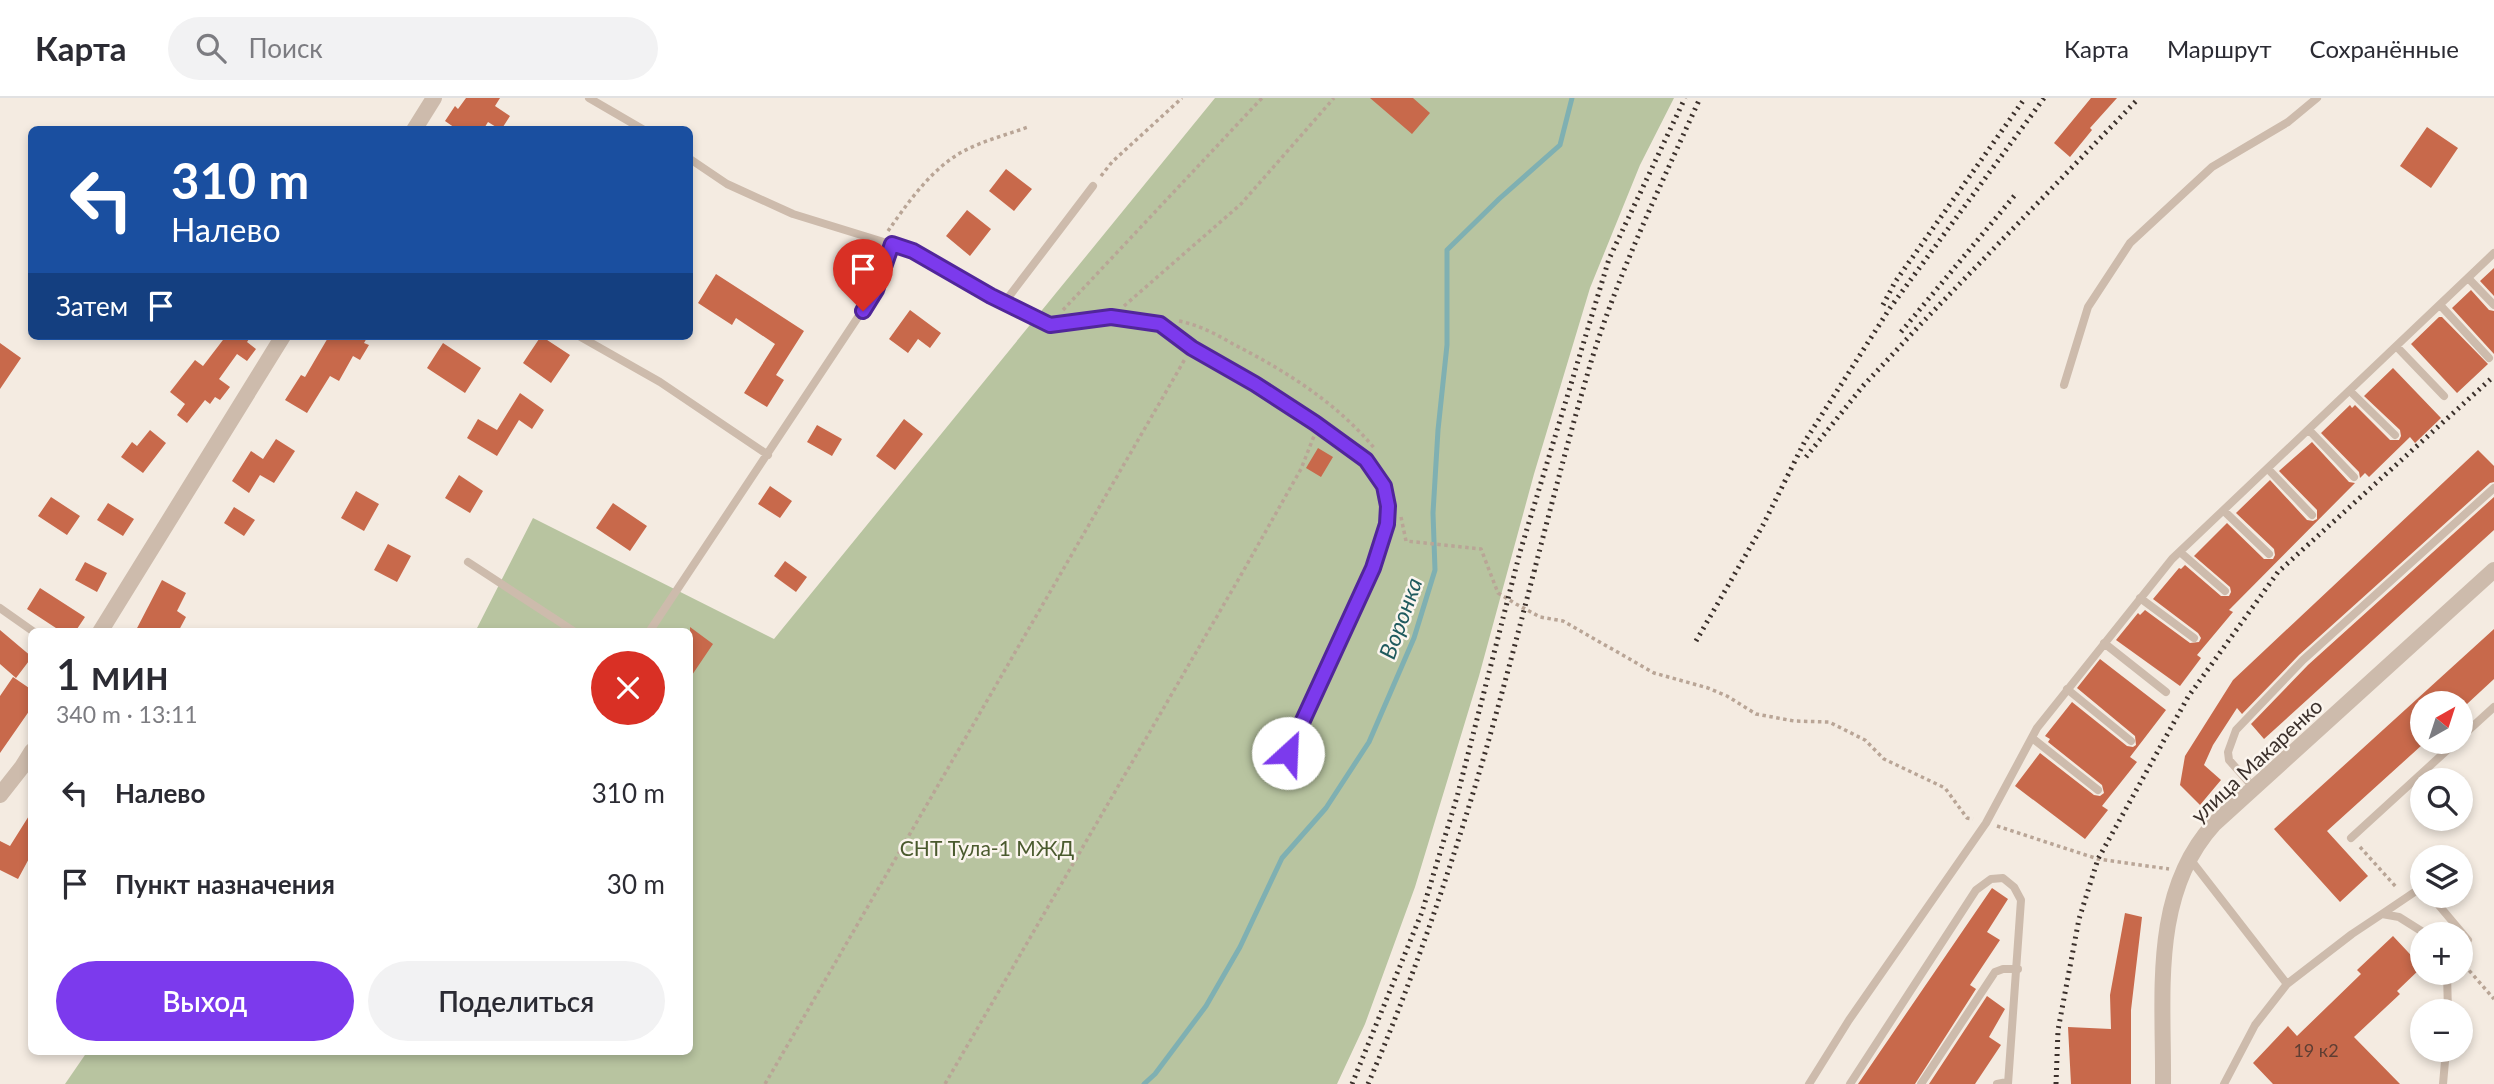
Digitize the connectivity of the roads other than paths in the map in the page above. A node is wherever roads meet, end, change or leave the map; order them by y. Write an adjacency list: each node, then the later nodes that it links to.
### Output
1 (434, 98): 4 (street)
2 (589, 98): 5 (lane)
3 (2316, 98): 18 (lane)
4 (416, 126)
5 (637, 126)
6 (693, 161): 8 (lane)
7 (1093, 186): 11 (lane)
8 (892, 244): 11 (lane); 23 (lane)
9 (2494, 253): 10 (lane)
10 (2469, 279): 12 (lane); 13 (lane)
11 (1004, 303): 50 (lane)
12 (2494, 305)
13 (2441, 306): 16 (lane); 17 (lane)
14 (281, 340): 37 (street)
15 (586, 340): 23 (lane)
16 (2397, 347): 19 (lane); 20 (lane)
17 (2489, 358)
18 (2064, 385)
19 (2350, 391): 21 (lane); 22 (lane)
20 (2444, 396)
21 (2309, 430): 24 (lane); 25 (lane)
22 (2395, 435)
23 (768, 455): 39 (lane)
24 (2268, 469): 27 (lane); 28 (lane)
25 (2354, 477)
26 (2494, 488): 51 (lane)
27 (2224, 511): 29 (lane); 30 (lane)
28 (2312, 515)
29 (2180, 552): 33 (lane); 34 (lane)
30 (2269, 554)
31 (468, 562): 38 (lane)
32 (2494, 570): 51 (street, улица Макаренко)
33 (2225, 591)
34 (2140, 597): 40 (lane); 41 (lane)
35 (0, 608): 36 (lane)
36 (28, 628)
37 (102, 628)
38 (569, 628)
39 (652, 628)
40 (2194, 638)
41 (2104, 643): 42 (lane); 43 (lane)
42 (2067, 690): 46 (lane); 47 (lane)
43 (2166, 691)
44 (2494, 707): 45 (lane)
45 (2473, 726)
46 (2032, 738): 52 (lane); 65 (lane)
47 (2131, 741)
48 (2443, 754): 54 (lane)
49 (28, 757): 53 (street)
50 (1278, 774)
51 (2254, 788): 55 (street, улица Макаренко)
52 (2098, 790)
53 (0, 795)
54 (2351, 838)
55 (2187, 865): 62 (lane); 69 (street, улица Макаренко)
56 (2410, 895): 58 (lane)
57 (2441, 908): 59 (lane)
58 (2382, 914): 60 (lane); 62 (lane)
59 (2453, 922)
60 (2410, 924)
61 (2018, 969): 64 (lane); 66 (lane); 67 (lane)
62 (2287, 984): 70 (lane)
63 (2445, 1062): 71 (lane)
64 (2007, 1083): 68 (lane)
65 (1809, 1084)
66 (1850, 1084)
67 (1921, 1084)
68 (1997, 1084)
69 (2163, 1084)
70 (2224, 1084)
71 (2443, 1084)

